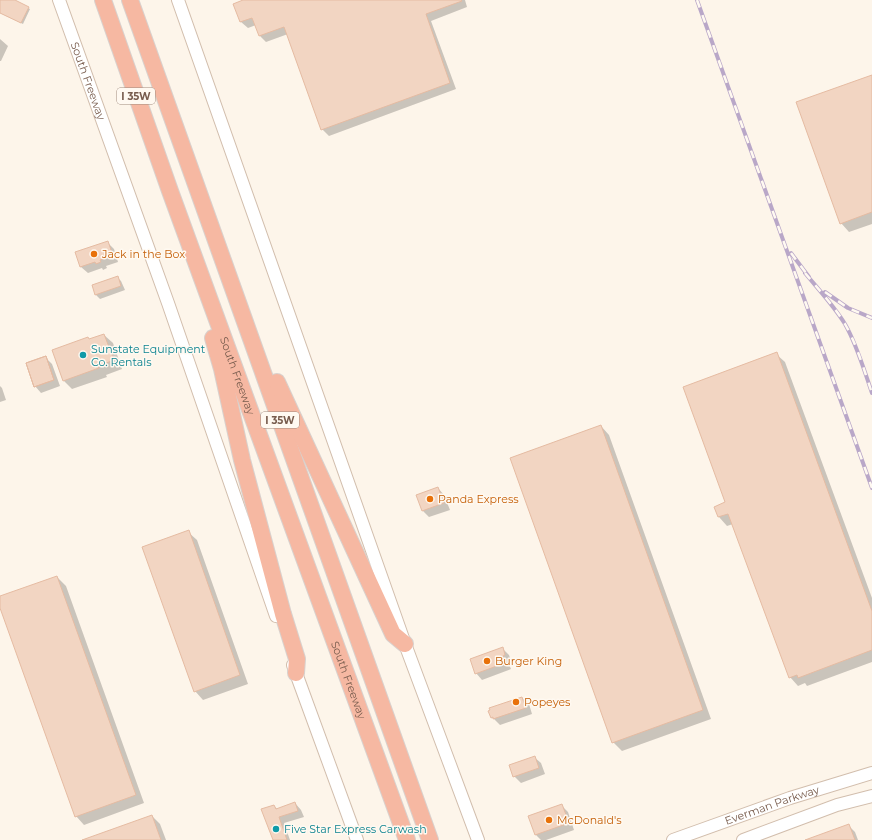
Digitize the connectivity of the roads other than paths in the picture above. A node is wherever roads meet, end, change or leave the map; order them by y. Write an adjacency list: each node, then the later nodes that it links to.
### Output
1 (59, 0): 8 (main road, South Freeway)
2 (103, 0): 5 (highway, South Freeway / I 35W)
3 (130, 0): 6 (highway, I 35W)
4 (178, 0): 7 (main road)
5 (170, 191): 8 (highway); 14 (highway, South Freeway / I 35W)
6 (227, 273): 7 (highway); 15 (highway, I 35W)
7 (405, 644): 12 (main road)
8 (296, 673): 13 (main road, South Freeway)
9 (872, 773): 10 (main road, Everman Parkway)
10 (860, 776): 11 (main road); 16 (main road, Everman Parkway)
11 (869, 797): 17 (main road, Everman Parkway)
12 (477, 838)
13 (357, 840)
14 (407, 840)
15 (430, 840)
16 (673, 840)
17 (743, 840)

